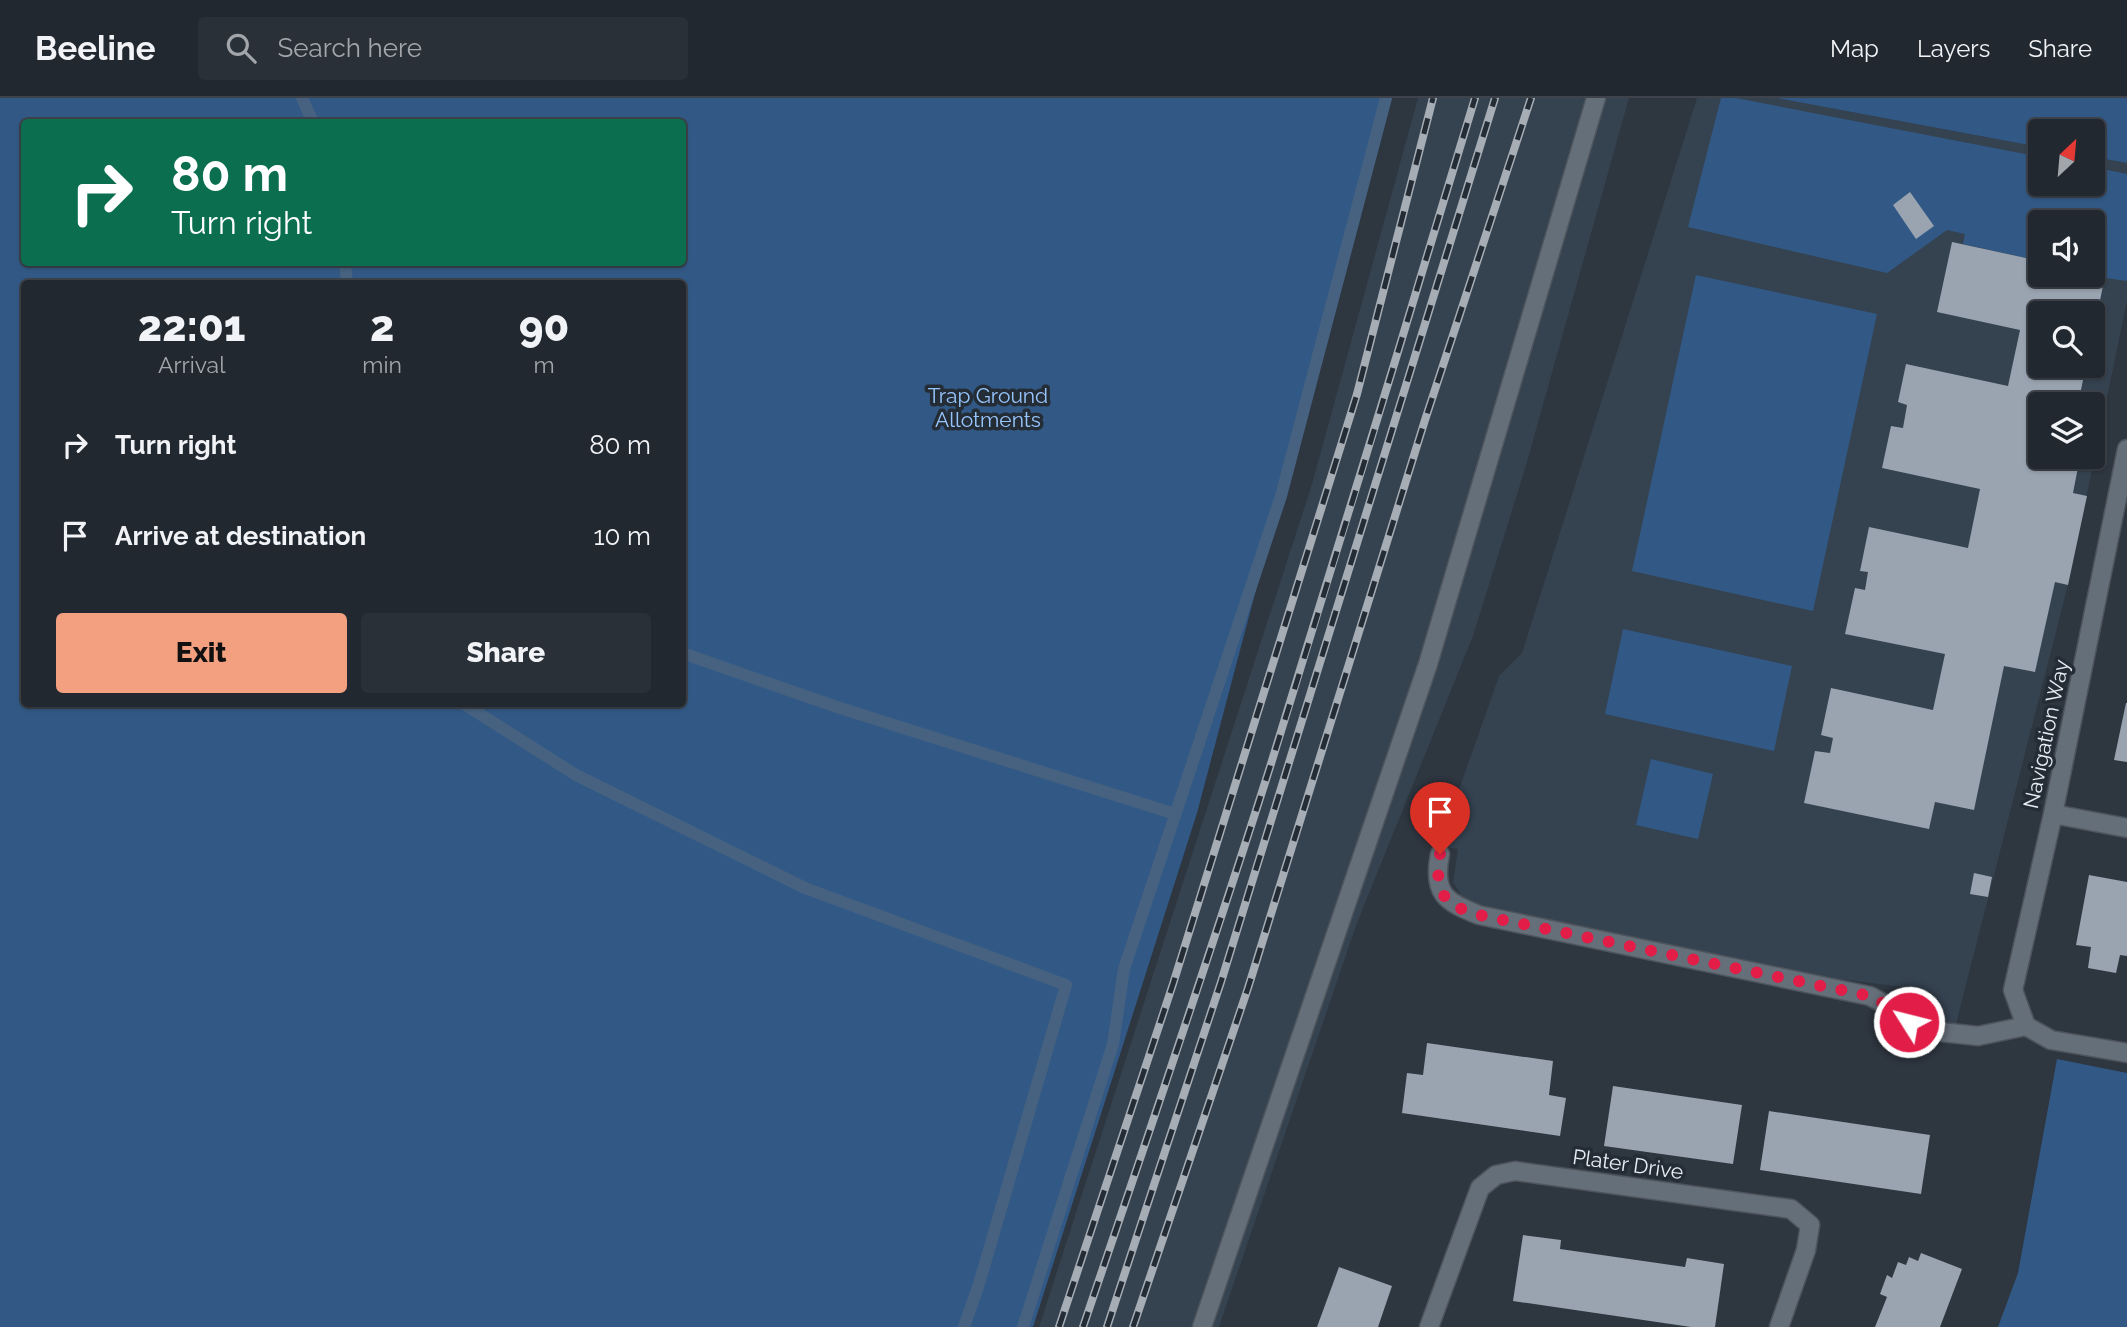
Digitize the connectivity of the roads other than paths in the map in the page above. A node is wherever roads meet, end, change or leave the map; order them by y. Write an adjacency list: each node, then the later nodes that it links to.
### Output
1 (1596, 98): 8 (street)
2 (2127, 449): 3 (street, Navigation Way)
3 (2053, 814): 4 (street); 6 (street, Navigation Way)
4 (2127, 828)
5 (1440, 854): 6 (street)
6 (2026, 1026): 7 (street)
7 (2127, 1053)
8 (1202, 1327)
9 (1429, 1327): 10 (street, Plater Drive)
10 (1779, 1327)

